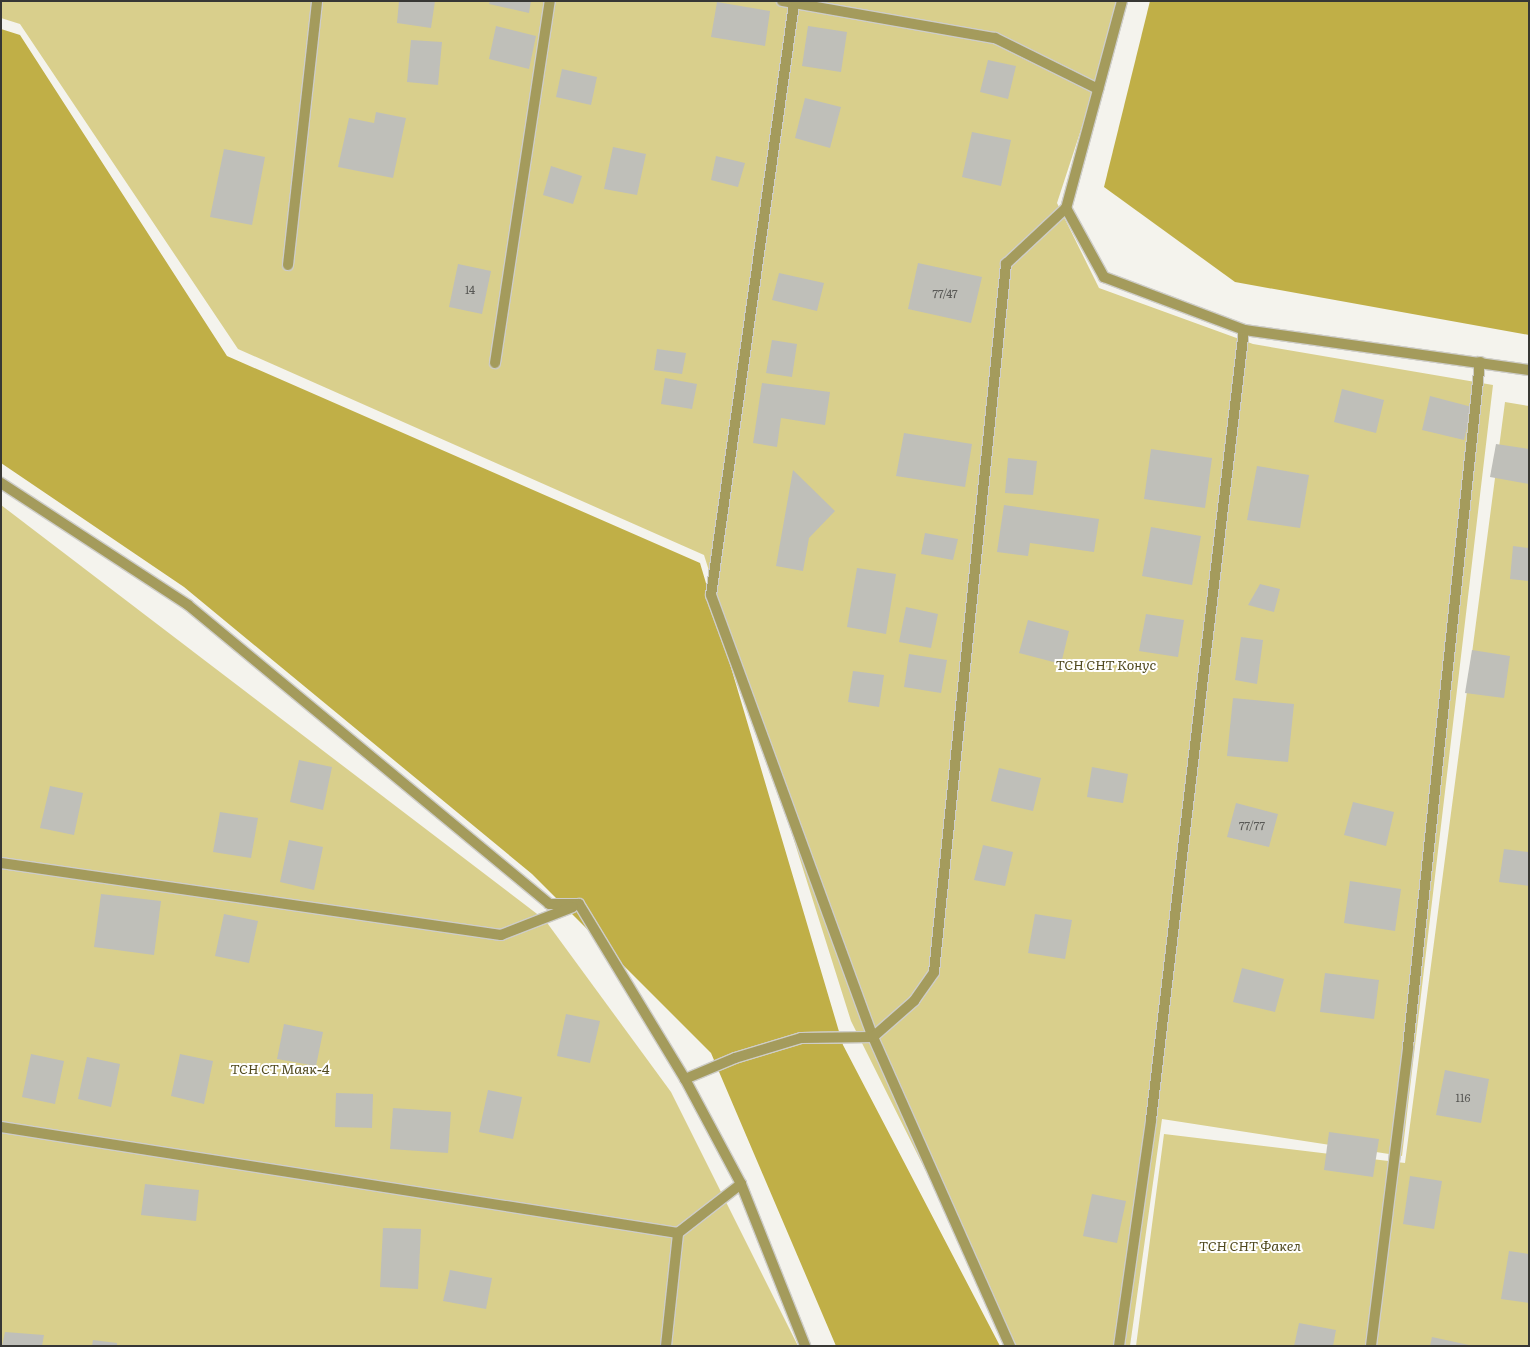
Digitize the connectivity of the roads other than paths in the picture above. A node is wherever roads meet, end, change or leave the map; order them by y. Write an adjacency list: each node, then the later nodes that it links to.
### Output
1 (316, 1): 8 (street)
2 (550, 1): 11 (street)
3 (782, 1): 5 (street)
4 (1122, 1): 6 (street)
5 (794, 4): 6 (street); 16 (street)
6 (1098, 90): 7 (street)
7 (1066, 208): 9 (street); 16 (street)
8 (288, 265)
9 (1244, 330): 10 (street); 24 (street)
10 (1480, 362): 12 (street); 25 (street)
11 (495, 363)
12 (1529, 370)
13 (1, 483): 15 (street)
14 (1, 863): 15 (street)
15 (579, 904): 17 (street)
16 (873, 1037): 17 (street); 23 (street)
17 (685, 1079): 19 (street)
18 (1, 1127): 20 (street)
19 (741, 1184): 20 (street); 22 (street)
20 (678, 1233): 21 (street)
21 (666, 1346)
22 (805, 1346)
23 (1010, 1346)
24 (1119, 1346)
25 (1371, 1346)

